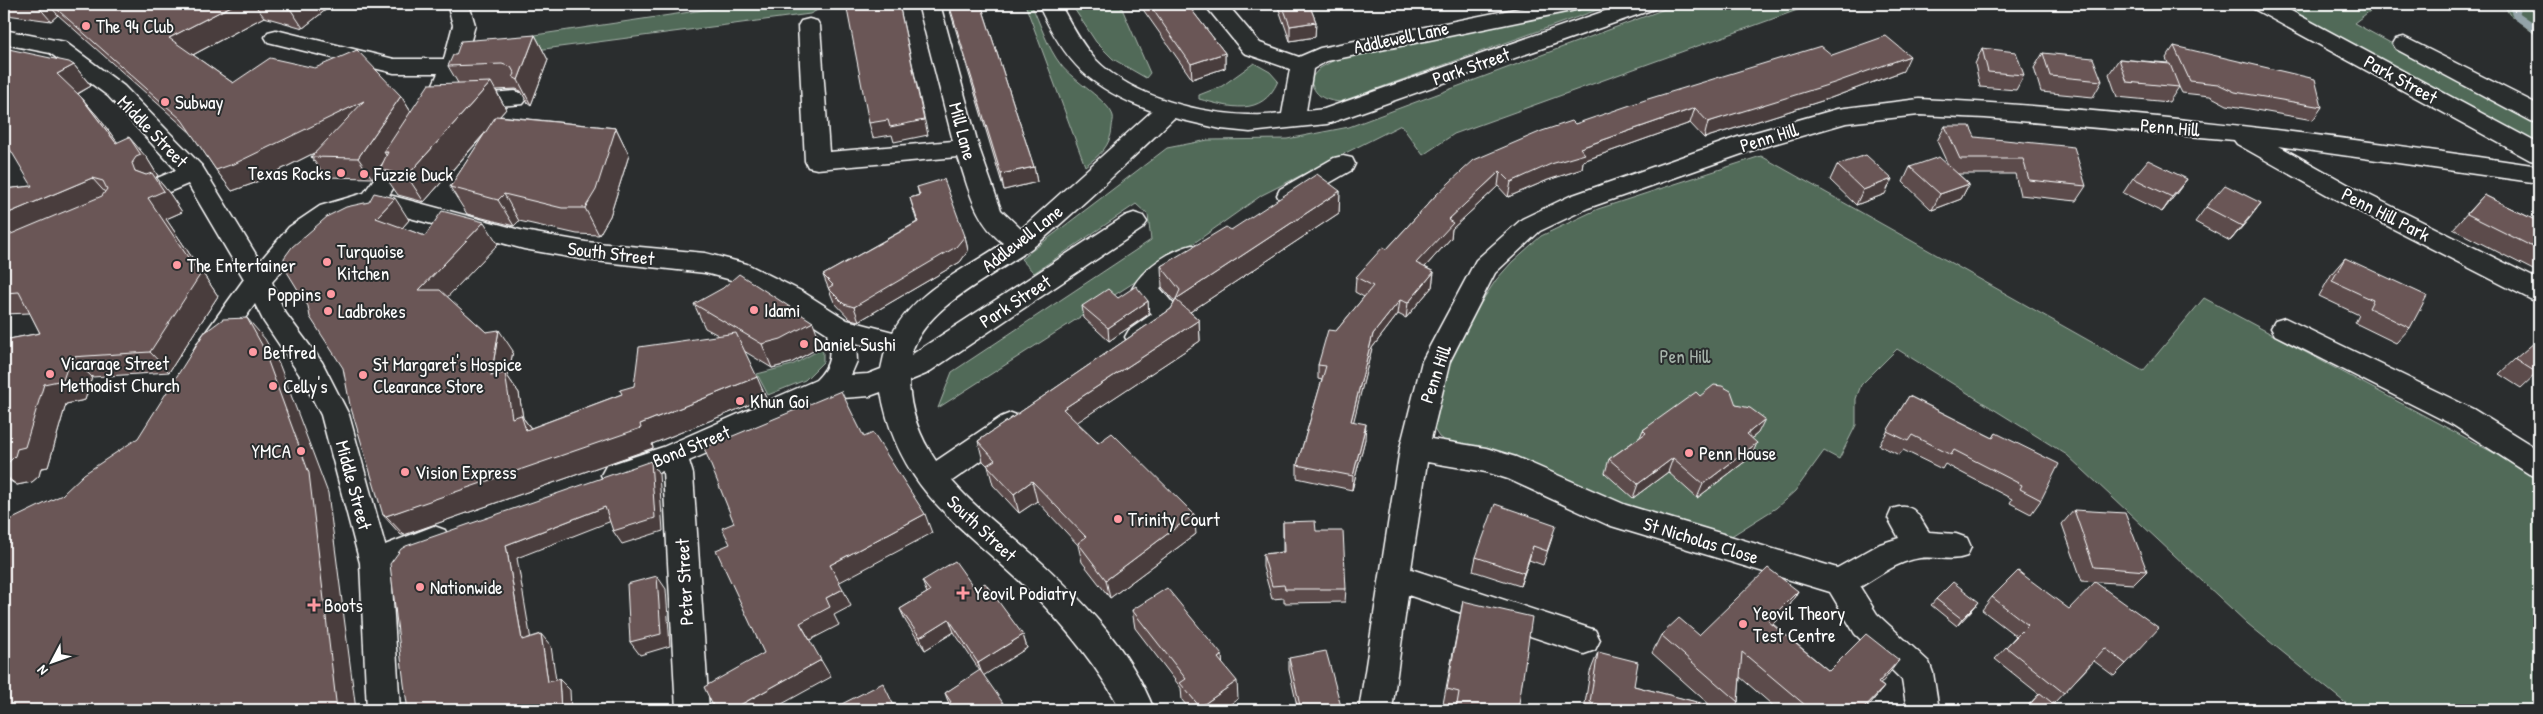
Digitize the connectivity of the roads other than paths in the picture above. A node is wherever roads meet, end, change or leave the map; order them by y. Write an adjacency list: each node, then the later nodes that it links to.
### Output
1 (458, 4): 13 (street)
2 (929, 4): 20 (street, Mill Lane)
3 (1049, 4): 16 (street, Park Street)
4 (1215, 4): 12 (street)
5 (1646, 4): 18 (street, Park Street)
6 (2262, 4): 21 (street, Park Street)
7 (1562, 5): 12 (street, Addlewell Lane)
8 (809, 26): 20 (street)
9 (4, 37): 23 (street, Middle Street)
10 (276, 37): 13 (street)
11 (2404, 44): 17 (street)
12 (1302, 65): 18 (street)
13 (453, 66): 15 (street)
14 (515, 99): 15 (street)
15 (437, 102): 26 (street)
16 (1169, 109): 18 (street, Park Street); 30 (street, Addlewell Lane)
17 (2539, 115)
18 (1293, 121)
19 (2235, 132): 24 (street, Penn Hill); 32 (street, Penn Hill Park); 41 (street, Penn Hill)
20 (967, 148): 30 (street, Mill Lane)
21 (2539, 154)
22 (1342, 164): 27 (street)
23 (193, 172): 25 (street); 31 (street, Middle Street)
24 (2539, 174)
25 (164, 185)
26 (372, 199): 31 (street); 33 (street, South Street)
27 (1266, 209)
28 (1134, 222): 38 (street, Park Street)
29 (1217, 239): 36 (street)
30 (1022, 243): 35 (street, Addlewell Lane)
31 (258, 280): 37 (street); 50 (street, Middle Street)
32 (2539, 292)
33 (839, 328): 35 (street, South Street); 39 (street)
34 (2285, 328): 43 (street)
35 (900, 344): 38 (street, Addlewell Lane)
36 (1118, 352)
37 (191, 374)
38 (894, 376): 39 (street, Bond Street); 44 (street, South Street)
39 (826, 388): 42 (street, Bond Street)
40 (1031, 412): 44 (street)
41 (1414, 448): 51 (street, Penn Hill); 52 (street, St Nicholas Close)
42 (673, 455): 45 (street, Bond Street); 56 (street, Peter Street)
43 (2539, 466)
44 (932, 479): 54 (street, South Street)
45 (590, 484)
46 (1904, 518): 48 (street)
47 (462, 529): 50 (street)
48 (1920, 545): 49 (street); 52 (street)
49 (1956, 547)
50 (375, 563): 55 (street, Middle Street)
51 (1394, 576): 53 (street); 57 (street, Penn Hill)
52 (1840, 582): 58 (street)
53 (1584, 640)
54 (1128, 706)
55 (383, 710)
56 (692, 710)
57 (1375, 710)
58 (1923, 710)

